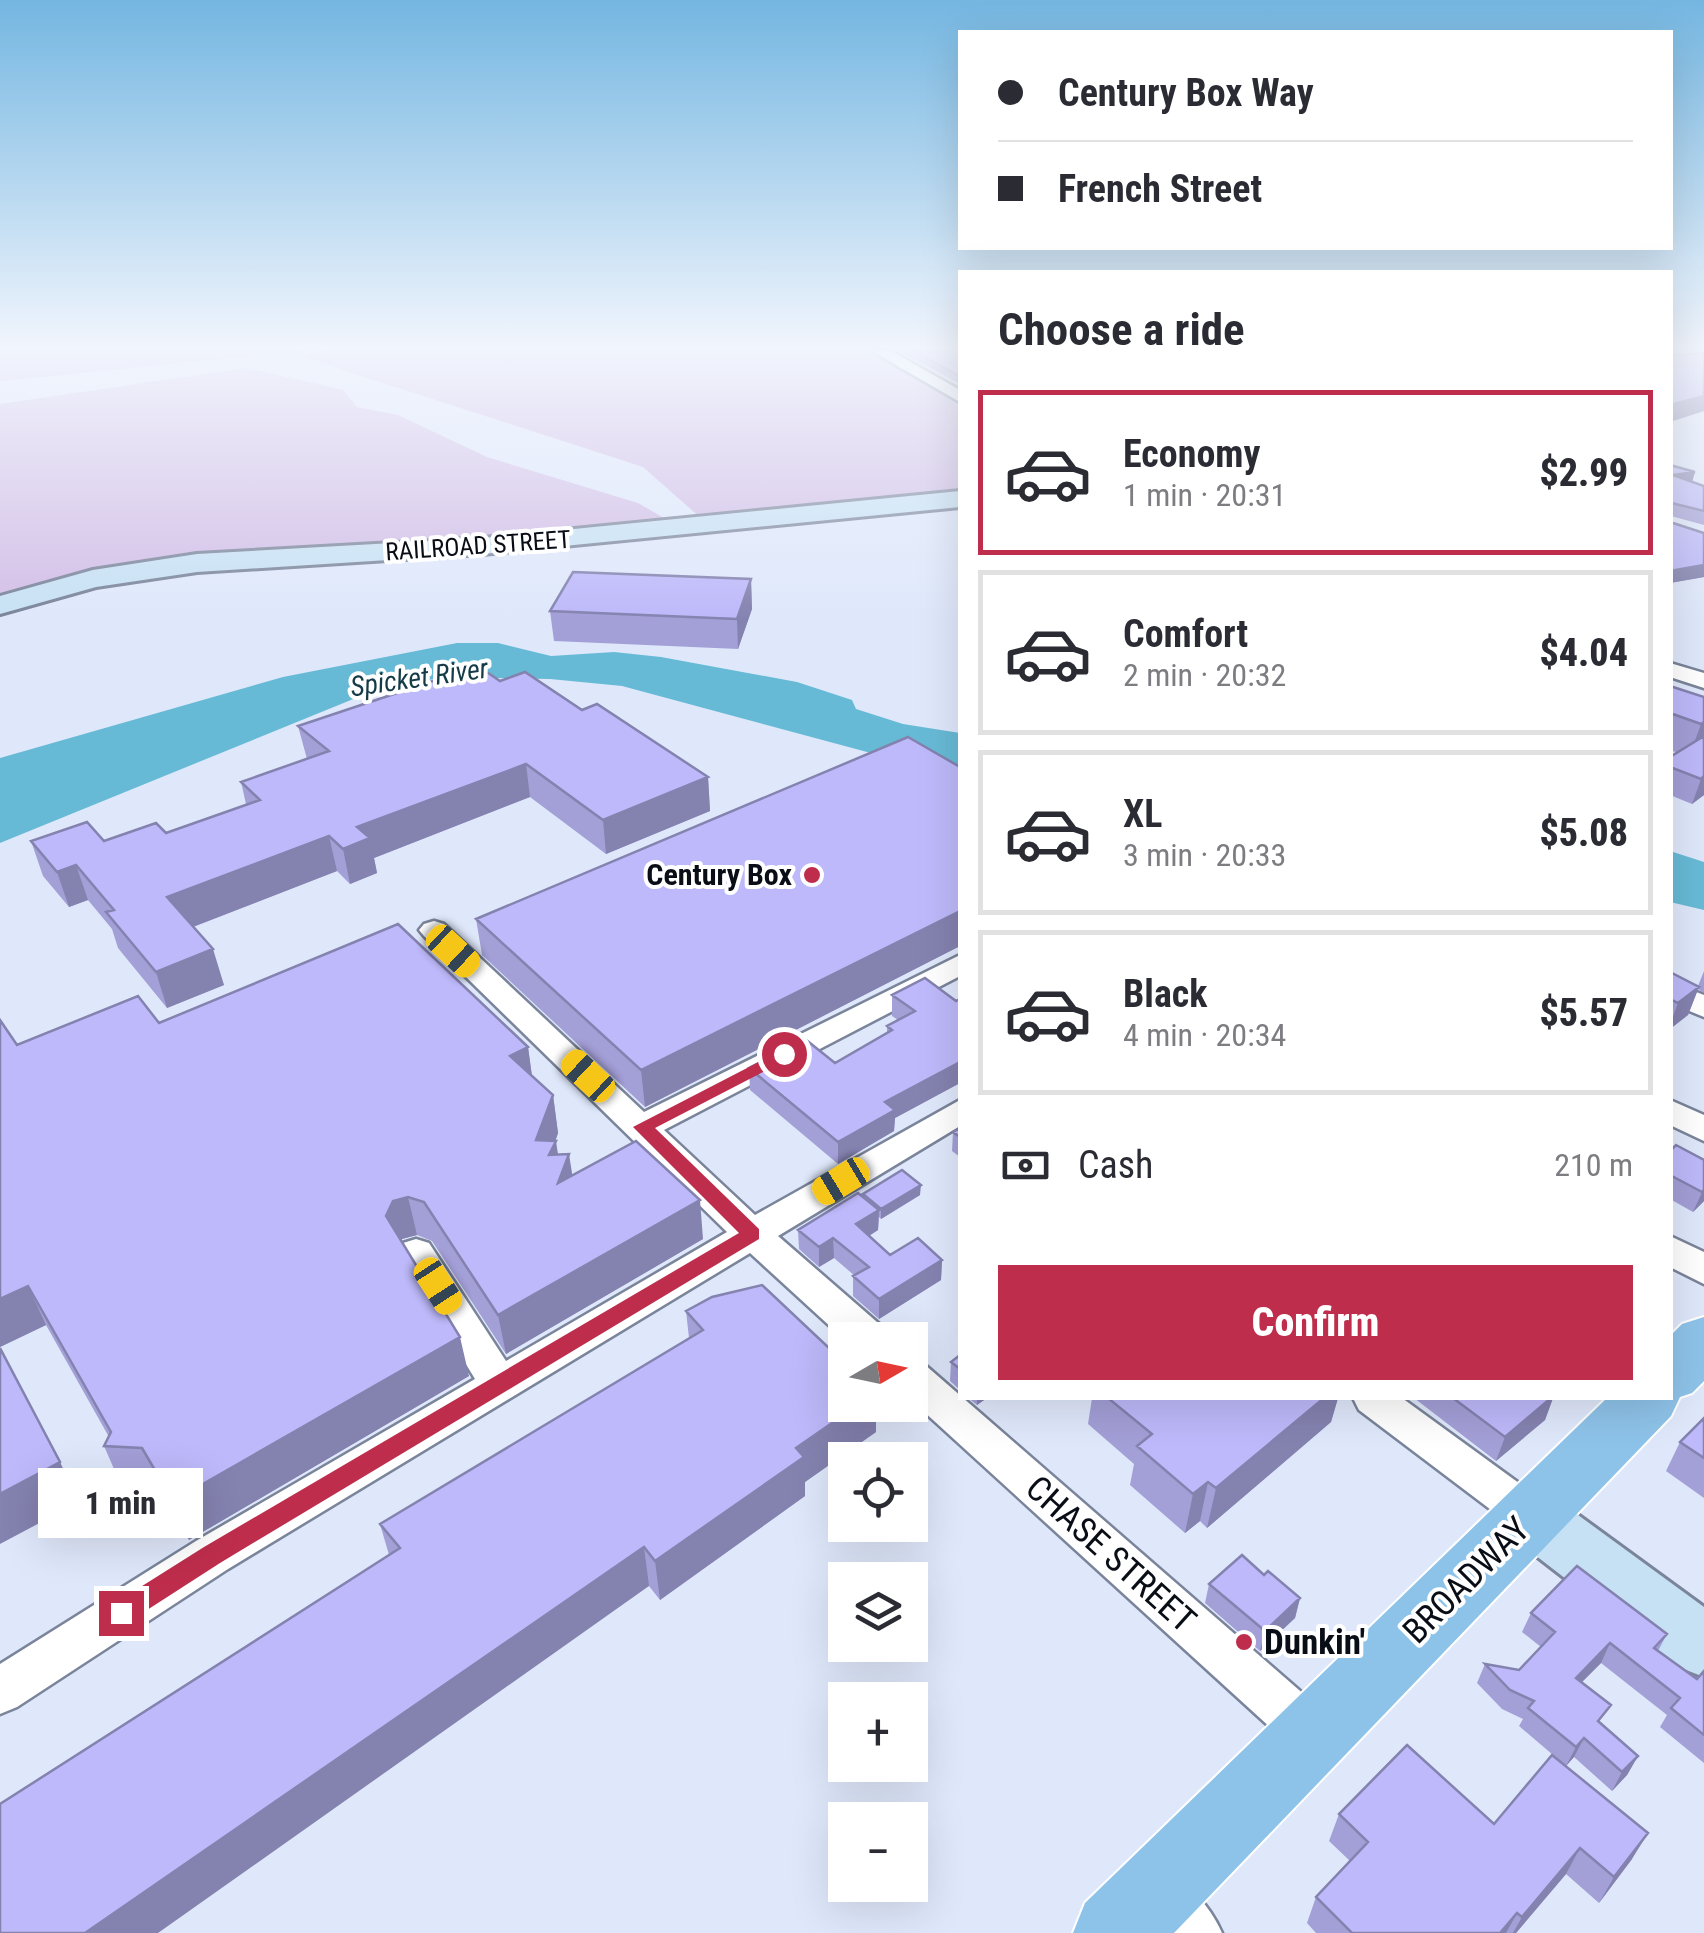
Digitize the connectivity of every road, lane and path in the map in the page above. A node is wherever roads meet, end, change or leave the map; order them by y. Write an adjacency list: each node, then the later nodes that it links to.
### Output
1 (958, 499): 2 (main road, RAILROAD STREET)
2 (0, 605)
3 (1673, 671): 4 (street)
4 (1704, 681)
5 (434, 930): 11 (street)
6 (958, 965): 11 (street)
7 (1673, 992): 8 (street)
8 (1704, 1007)
9 (958, 1112): 13 (street)
10 (1673, 1112): 12 (street)
11 (642, 1127): 13 (street)
12 (1704, 1128)
13 (752, 1234): 17 (street); 20 (street)
14 (1673, 1252): 16 (street)
15 (416, 1254): 20 (street)
16 (1704, 1270)
17 (851, 1322)
18 (1704, 1341): 19 (main road)
19 (1673, 1372)
20 (500, 1384): 26 (street)
21 (928, 1390): 27 (street, CHASE STREET)
22 (1376, 1400): 24 (street)
23 (1646, 1400): 24 (main road, BROADWAY)
24 (1530, 1515): 25 (main road); 27 (main road, BROADWAY)
25 (1704, 1646)
26 (0, 1691)
27 (1313, 1734): 28 (main road, BROADWAY)
28 (1156, 1919)

